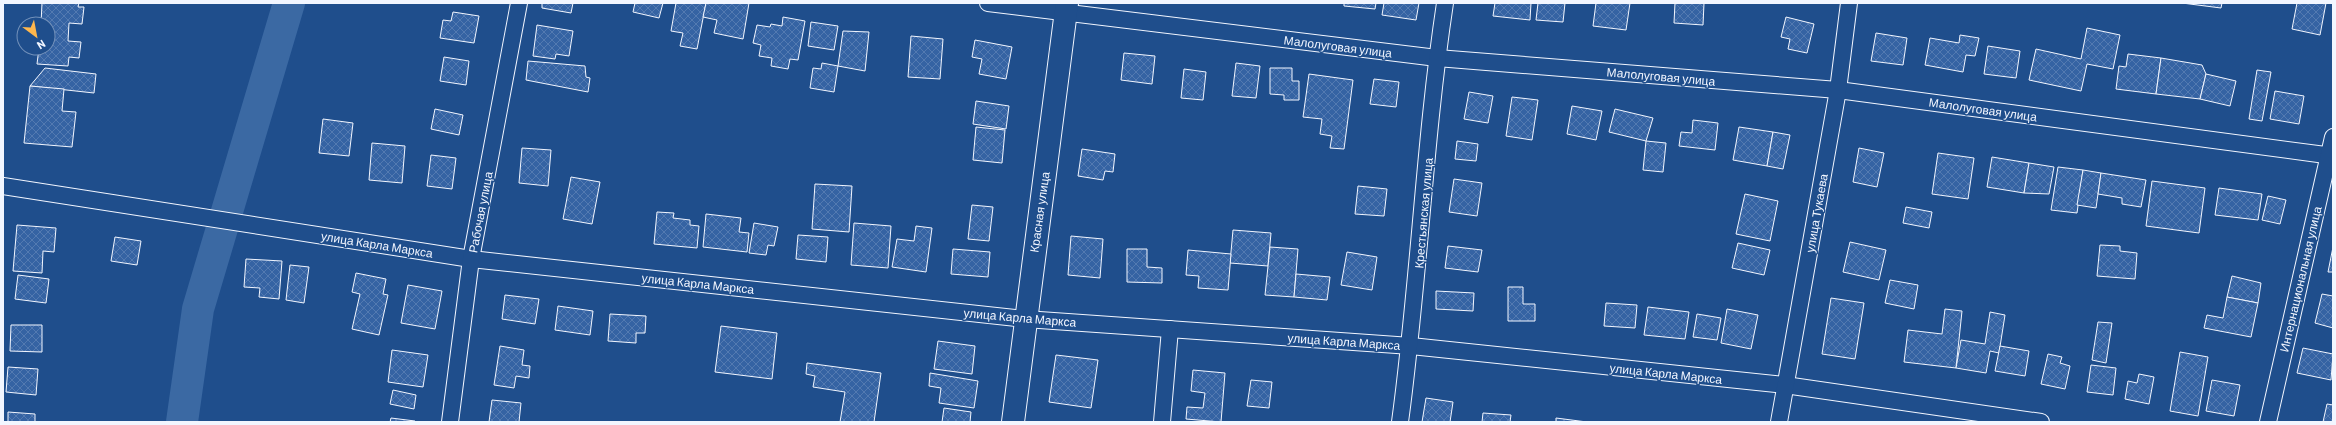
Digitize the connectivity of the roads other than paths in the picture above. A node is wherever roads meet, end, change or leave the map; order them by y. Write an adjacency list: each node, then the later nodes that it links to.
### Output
1 (519, 3): 11 (street, Рабочая улица)
2 (988, 3): 5 (street, Малолуговая улица)
3 (1445, 3): 6 (street, Крестьянская улица)
4 (1849, 3): 7 (street, улица Тукаева)
5 (1066, 8): 6 (street, Малолуговая улица); 12 (street, Красная улица)
6 (1437, 58): 7 (street, Малолуговая улица); 14 (street, Крестьянская улица)
7 (1838, 90): 9 (street, Малолуговая улица); 15 (street, улица Тукаева)
8 (2333, 137): 9 (street, Интернациональная улица)
9 (2331, 156): 22 (street, Интернациональная улица)
10 (3, 186): 11 (street, улица Карла Маркса)
11 (471, 259): 12 (street, улица Карла Маркса); 16 (street, Рабочая улица)
12 (1025, 319): 13 (street, улица Карла Маркса); 17 (street, Красная улица)
13 (1170, 329): 14 (street, улица Карла Маркса); 18 (street)
14 (1411, 346): 15 (street, улица Карла Маркса); 19 (street, Крестьянская улица)
15 (1785, 385): 20 (street, улица Тукаева); 21 (street, улица Карла Маркса)
16 (450, 422)
17 (1012, 422)
18 (1162, 422)
19 (1400, 422)
20 (1779, 422)
21 (2041, 422)
22 (2268, 422)

